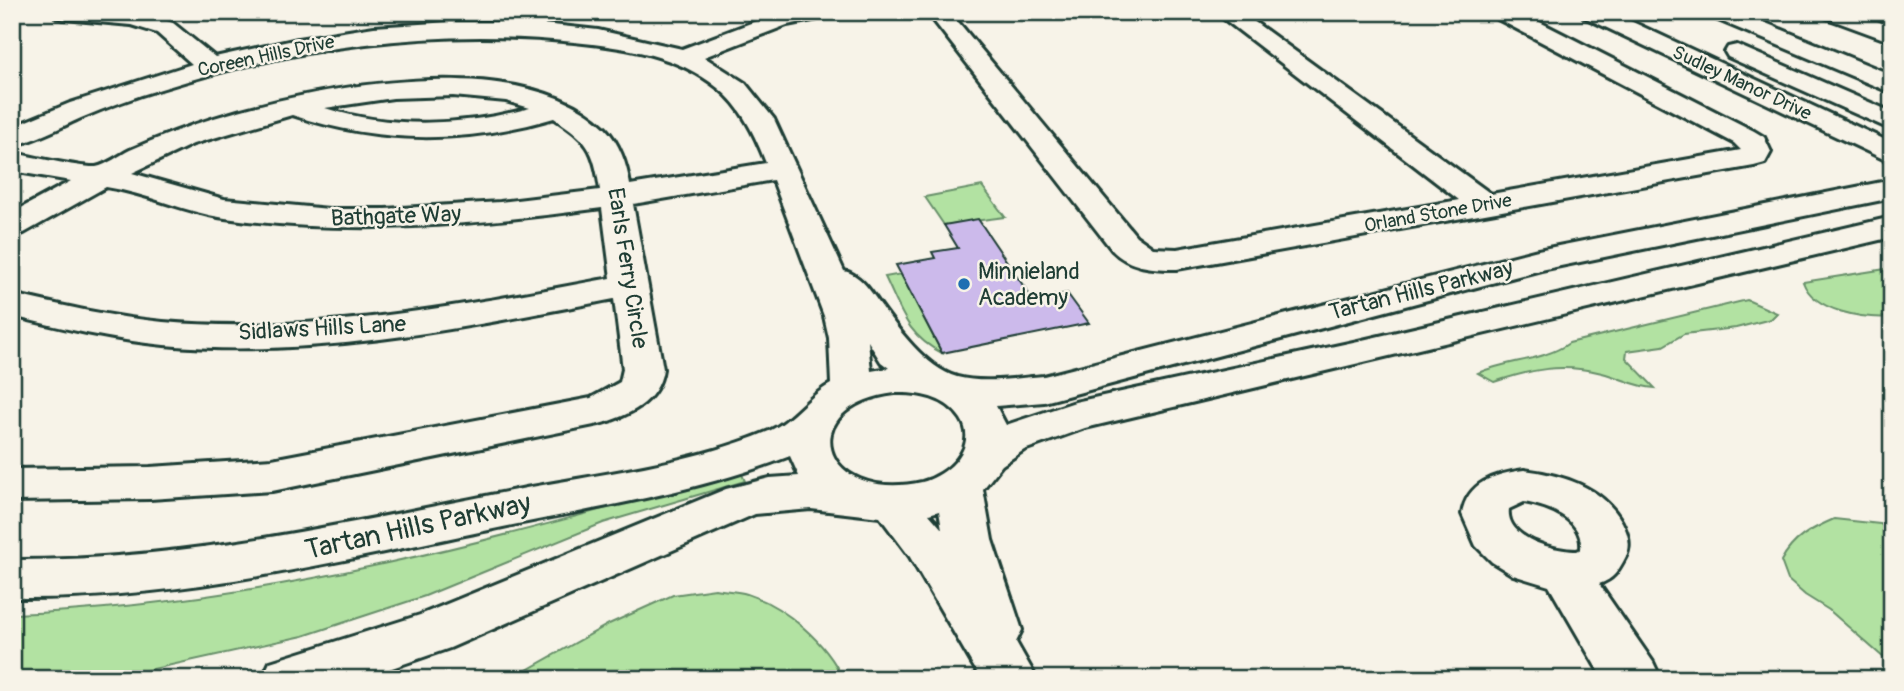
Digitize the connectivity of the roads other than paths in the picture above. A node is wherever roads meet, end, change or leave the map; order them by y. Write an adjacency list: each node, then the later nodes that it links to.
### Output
1 (64, 12): 10 (street)
2 (820, 12): 15 (street)
3 (938, 12): 28 (street, Orland Stone Drive)
4 (1226, 12): 28 (street)
5 (1502, 12): 28 (street, Orland Stone Drive)
6 (1592, 12): 22 (street, Sudley Manor Drive)
7 (1648, 12): 12 (street, Sudley Manor Drive)
8 (1719, 12): 17 (street)
9 (1832, 12): 13 (street)
10 (144, 15): 16 (street)
11 (541, 21): 15 (street, Coreen Hills Drive); 16 (street, Coreen Hills Drive)
12 (1672, 23)
13 (1892, 35)
14 (1709, 40): 20 (street, Sudley Manor Drive)
15 (683, 57): 24 (street, Coreen Hills Drive)
16 (210, 66): 21 (street, Coreen Hills Drive)
17 (1892, 85)
18 (291, 105): 19 (street, Earls Ferry Circle); 19 (street); 25 (street, Earls Ferry Circle)
19 (556, 109): 27 (street, Earls Ferry Circle)
20 (1892, 122)
21 (12, 137)
22 (1892, 154)
23 (12, 162): 25 (street, Bathgate Way)
24 (783, 169): 27 (street, Bathgate Way); 31 (street, Coreen Hills Drive)
25 (104, 176): 27 (street, Bathgate Way); 29 (street, Earls Ferry Circle)
26 (1892, 190): 34 (street, Tartan Hills Parkway)
27 (616, 197): 32 (street, Earls Ferry Circle)
28 (1486, 205)
29 (12, 226)
30 (1892, 227): 37 (street, Tartan Hills Parkway)
31 (827, 269): 34 (street, Coreen Hills Drive); 35 (street, Coreen Hills Drive)
32 (630, 285): 33 (street, Sidlaws Hills Lane); 38 (street, Earls Ferry Circle)
33 (12, 305)
34 (945, 388): 35 (street, Tartan Hills Parkway); 37 (street)
35 (852, 390): 36 (street, Tartan Hills Parkway)
36 (812, 424): 39 (street); 41 (street, Tartan Hills Parkway)
37 (972, 470): 39 (street, Tartan Hills Parkway); 43 (street)
38 (12, 485)
39 (876, 501): 42 (street, Tartan Hills Parkway); 43 (street)
40 (1565, 570): 44 (street)
41 (12, 579)
42 (289, 679)
43 (1010, 679)
44 (1634, 679)

